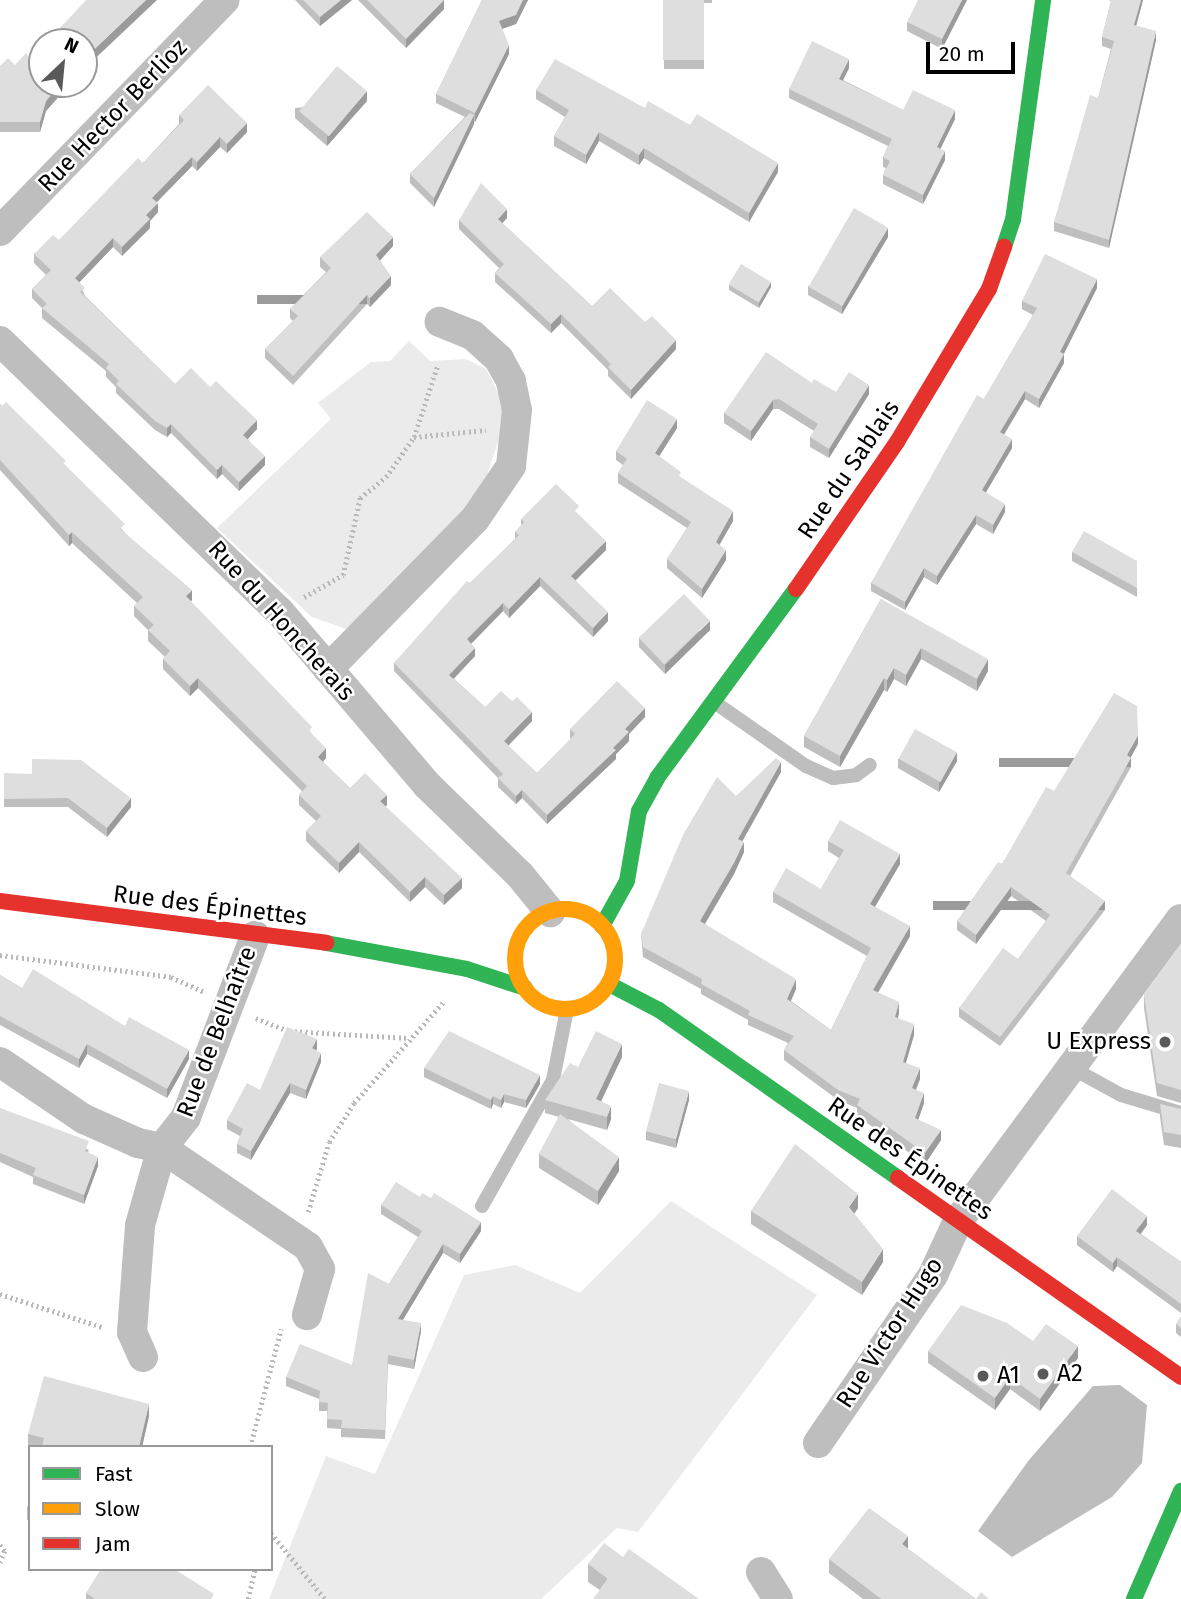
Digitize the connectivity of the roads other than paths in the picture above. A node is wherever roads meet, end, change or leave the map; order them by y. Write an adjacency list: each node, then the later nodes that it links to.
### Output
1 (225, 0): 3 (street, Rue Hector Berlioz)
2 (1043, 0): 7 (street, Rue du Sablais)
3 (0, 231)
4 (440, 322): 6 (street)
5 (0, 341): 6 (street, Rue du Honcherais)
6 (328, 669): 10 (street, Rue du Honcherais)
7 (715, 703): 8 (lane); 12 (street, Rue du Sablais)
8 (870, 765)
9 (0, 901): 14 (street, Rue des Épinettes)
10 (550, 912): 12 (street); 13 (street)
11 (1181, 919): 22 (street, Rue Victor Hugo)
12 (602, 926): 18 (street)
13 (524, 931): 15 (street); 19 (street)
14 (255, 936): 17 (street, Rue des Épinettes); 24 (street, Rue de Belhaître)
15 (499, 941)
16 (460, 951): 17 (street, Rue des Épinettes)
17 (413, 958): 19 (street, Rue des Épinettes)
18 (609, 984): 20 (street); 26 (street, Rue des Épinettes)
19 (525, 988): 20 (street)
20 (567, 1009): 25 (lane)
21 (0, 1062): 24 (street)
22 (1070, 1067): 23 (lane); 26 (street, Rue Victor Hugo)
23 (1181, 1112)
24 (162, 1148): 27 (street); 28 (street)
25 (482, 1206)
26 (958, 1221): 29 (street, Rue des Épinettes); 30 (street, Rue Victor Hugo)
27 (296, 1315)
28 (138, 1344)
29 (1181, 1377)
30 (818, 1443)
31 (1181, 1491): 34 (street)
32 (761, 1573): 33 (street)
33 (778, 1599)
34 (1134, 1599)

